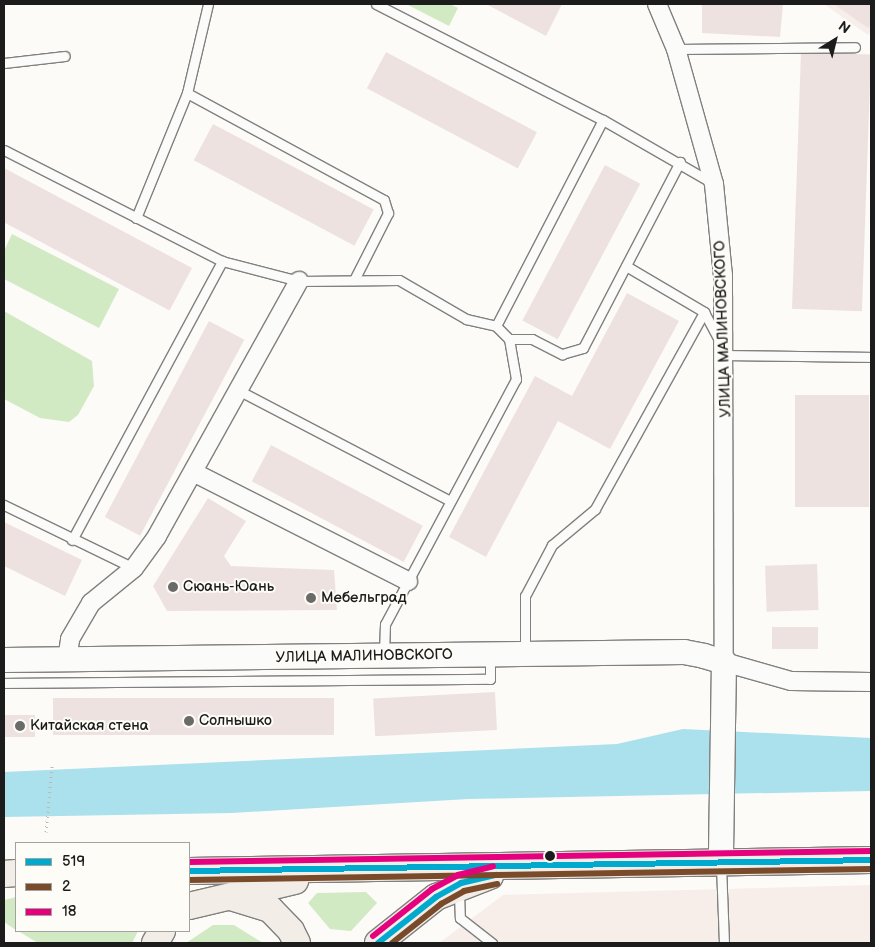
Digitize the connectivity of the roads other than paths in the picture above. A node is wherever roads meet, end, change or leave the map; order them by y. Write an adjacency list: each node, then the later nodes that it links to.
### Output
1 (208, 4): 8 (lane)
2 (376, 4): 9 (lane)
3 (657, 4): 5 (street, УЛИЦА МАЛИНОВСКОГО)
4 (855, 47): 5 (lane)
5 (676, 49): 12 (street, УЛИЦА МАЛИНОВСКОГО)
6 (65, 56): 7 (lane)
7 (4, 63)
8 (187, 93): 13 (lane); 16 (lane)
9 (603, 120): 11 (lane); 19 (lane)
10 (4, 150): 13 (lane)
11 (680, 162): 12 (lane); 15 (lane)
12 (714, 184): 21 (street, УЛИЦА МАЛИНОВСКОГО)
13 (136, 218): 14 (lane)
14 (222, 261): 17 (lane); 27 (lane)
15 (626, 266): 18 (lane); 20 (lane)
16 (354, 280): 17 (lane); 19 (lane)
17 (299, 282): 23 (street)
18 (704, 312): 21 (lane); 31 (lane)
19 (496, 326): 20 (lane)
20 (509, 339): 25 (lane)
21 (727, 355): 22 (lane); 34 (street, УЛИЦА МАЛИНОВСКОГО)
22 (871, 357)
23 (240, 390): 24 (street); 25 (lane)
24 (195, 474): 28 (street); 29 (street)
25 (450, 501): 29 (lane)
26 (4, 505): 27 (lane)
27 (72, 540): 28 (lane)
28 (134, 568): 35 (street)
29 (408, 581): 32 (lane)
30 (490, 654): 31 (main road, УЛИЦА МАЛИНОВСКОГО); 32 (main road, УЛИЦА МАЛИНОВСКОГО); 35 (lane)
31 (525, 654): 34 (main road, УЛИЦА МАЛИНОВСКОГО)
32 (384, 656): 35 (main road, УЛИЦА МАЛИНОВСКОГО)
33 (4, 660): 35 (main road, УЛИЦА МАЛИНОВСКОГО)
34 (724, 662): 36 (street, УЛИЦА МАЛИНОВСКОГО); 39 (main road)
35 (66, 670): 37 (lane)
36 (871, 682)
37 (4, 683)
38 (871, 860): 39 (main road)
39 (721, 863): 40 (main road); 50 (lane)
40 (552, 866): 41 (main road); 43 (main road)
41 (378, 868): 42 (main road); 45 (main road)
42 (190, 871)
43 (461, 883): 47 (main road); 49 (lane)
44 (190, 888): 45 (main road)
45 (224, 896): 46 (main road); 48 (main road)
46 (190, 906)
47 (391, 941)
48 (297, 943)
49 (492, 943)
50 (724, 943)

